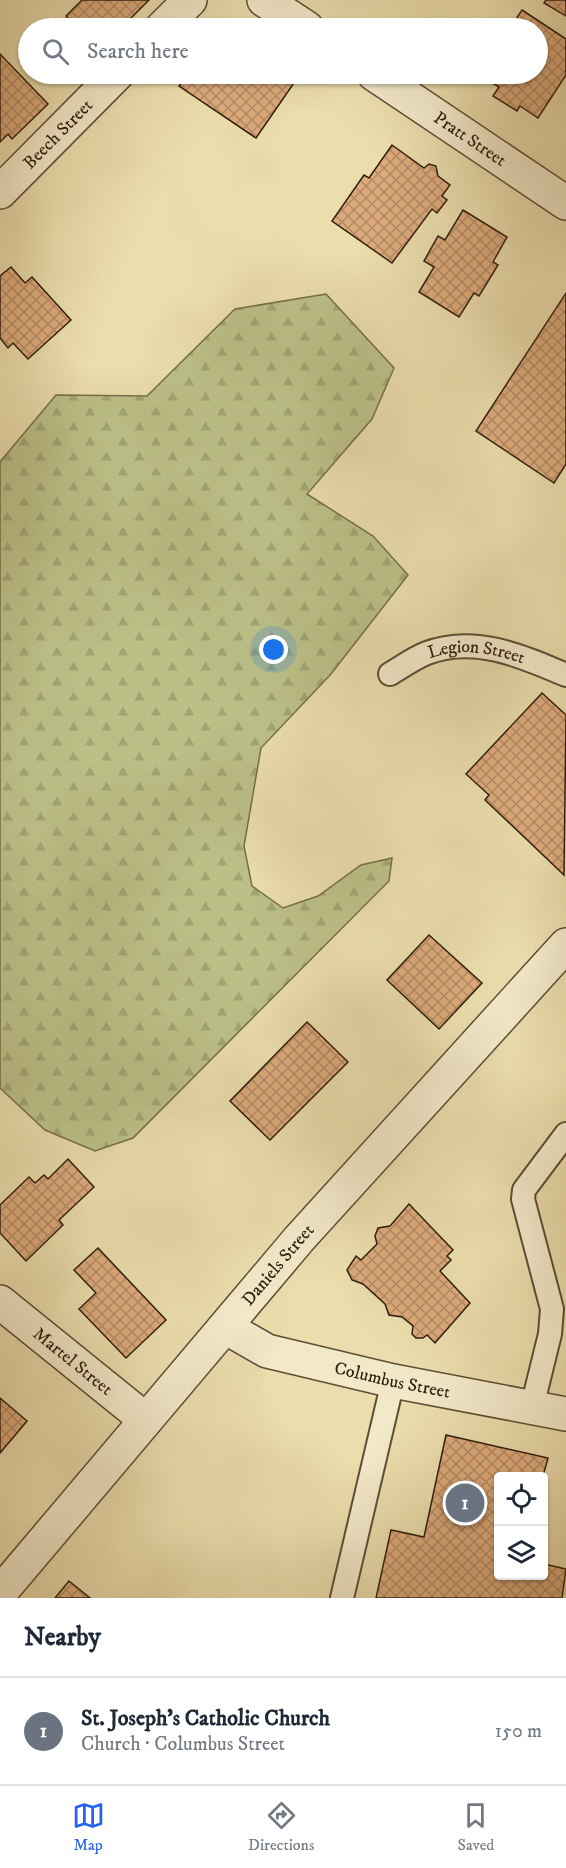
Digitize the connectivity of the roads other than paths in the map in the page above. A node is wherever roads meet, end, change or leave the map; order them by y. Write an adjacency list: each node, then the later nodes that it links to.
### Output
1 (190, 0): 3 (street)
2 (264, 0): 4 (street)
3 (172, 18)
4 (292, 18)
5 (107, 84): 7 (street, Beech Street)
6 (389, 84): 8 (street, Pratt Street)
7 (0, 192)
8 (566, 203)
9 (390, 674): 10 (lane, Legion Street)
10 (566, 675)
11 (562, 957): 14 (street, Daniels Street)
12 (566, 1134): 15 (lane)
13 (0, 1302): 19 (street, Martel Street)
14 (225, 1327): 16 (street, Columbus Street); 19 (street, Daniels Street)
15 (559, 1328): 17 (lane)
16 (393, 1381): 17 (street, Columbus Street); 21 (lane)
17 (532, 1407): 18 (street, Columbus Street)
18 (566, 1414)
19 (146, 1420): 20 (street, Daniels Street)
20 (0, 1593)
21 (342, 1598)

